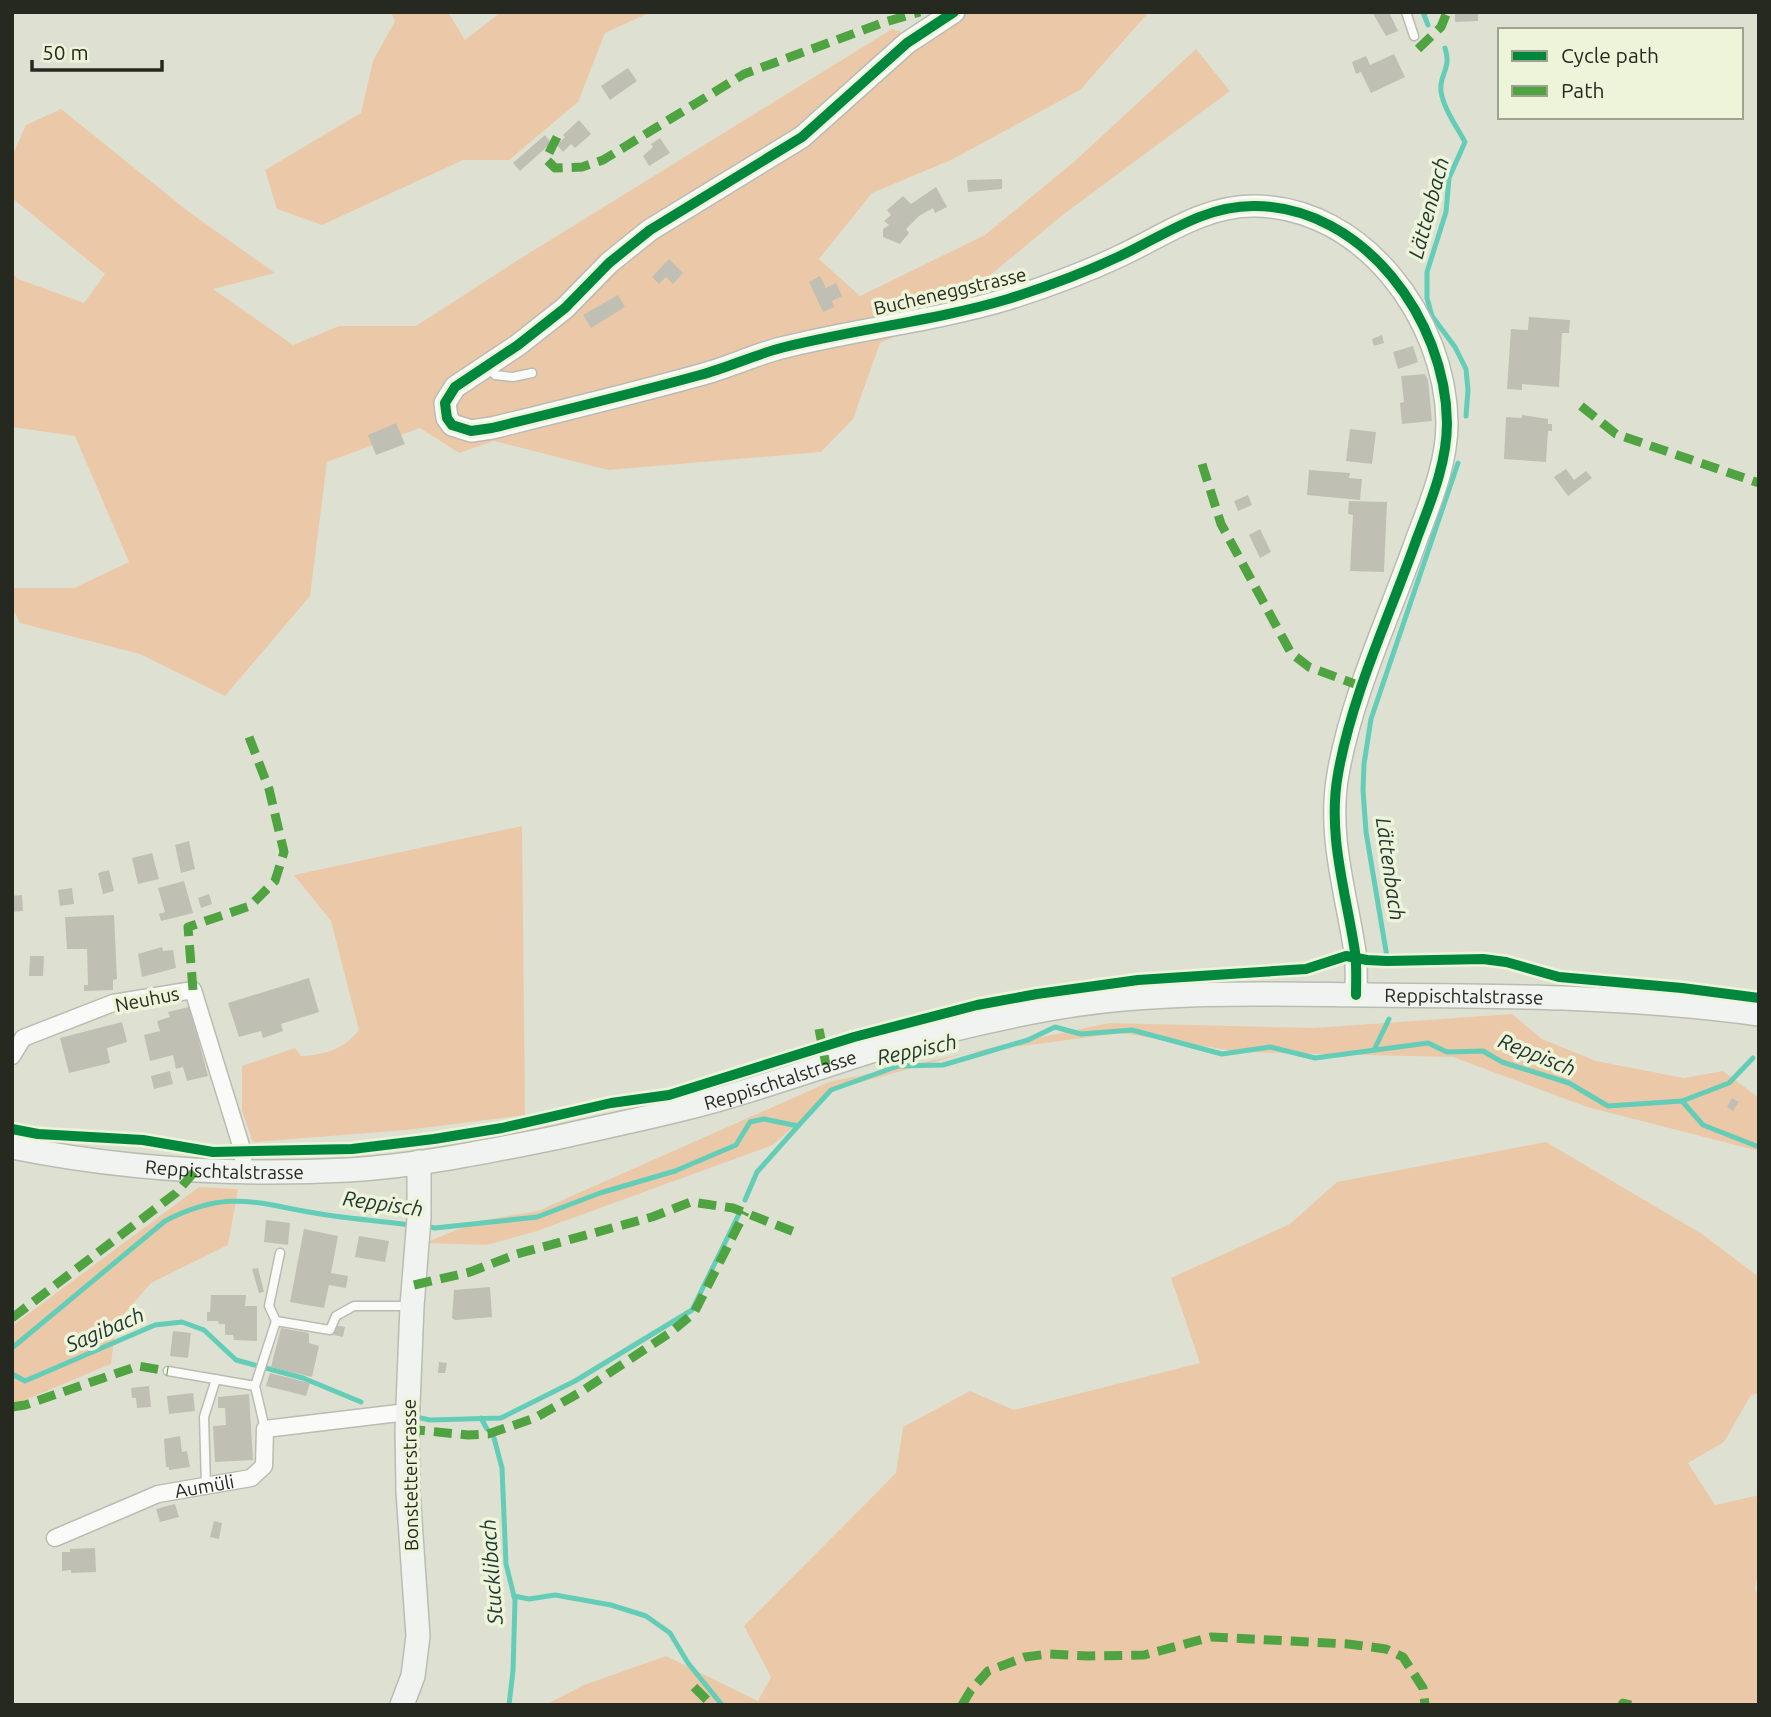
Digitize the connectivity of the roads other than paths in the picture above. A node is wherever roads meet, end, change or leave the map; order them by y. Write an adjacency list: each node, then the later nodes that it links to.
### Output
1 (954, 12): 4 (street, Bucheneggstrasse)
2 (1406, 12): 3 (lane)
3 (1414, 36)
4 (487, 366): 5 (lane); 6 (street, Bucheneggstrasse)
5 (532, 373)
6 (1356, 995): 7 (main road, Reppischtalstrasse); 10 (main road, Reppischtalstrasse)
7 (1759, 1014)
8 (12, 1056): 11 (street, Neuhus)
9 (12, 1147): 11 (main road, Reppischtalstrasse)
10 (419, 1162): 11 (main road, Reppischtalstrasse); 13 (main road, Bonstetterstrasse)
11 (243, 1171)
12 (280, 1253): 14 (lane)
13 (412, 1306): 14 (lane); 18 (main road, Bonstetterstrasse)
14 (276, 1321): 17 (lane)
15 (168, 1371): 16 (lane)
16 (216, 1379): 17 (lane); 20 (lane)
17 (255, 1386): 19 (lane)
18 (407, 1412): 19 (street); 22 (main road, Bonstetterstrasse)
19 (265, 1429): 20 (street, Aumüli)
20 (206, 1486): 21 (street, Aumüli)
21 (55, 1538)
22 (401, 1705)

